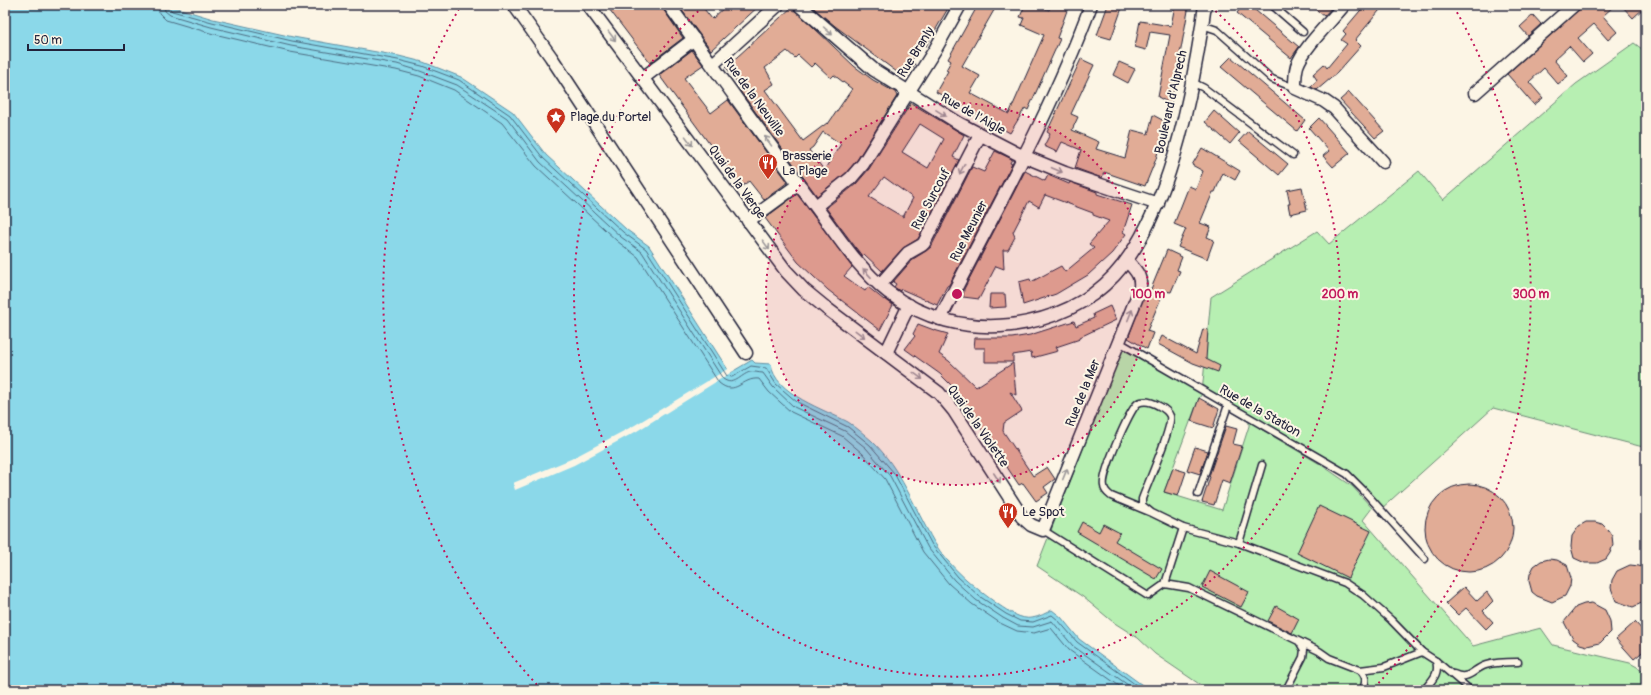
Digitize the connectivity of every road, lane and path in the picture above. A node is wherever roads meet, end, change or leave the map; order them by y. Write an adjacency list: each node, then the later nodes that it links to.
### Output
1 (514, 5): 34 (street)
2 (588, 5): 16 (street, Quai de la Vierge, one-way to 16)
3 (669, 5): 14 (street, Rue de la Neuville)
4 (778, 5): 15 (street)
5 (799, 5): 19 (street, Rue de l'Aigle, one-way to 19)
6 (960, 5): 19 (street, Rue Branly)
7 (1091, 5): 23 (street, Rue Meunier)
8 (1205, 5): 12 (street, Boulevard d'Alprech)
9 (1272, 5): 13 (lane)
10 (1344, 5): 18 (street)
11 (1574, 5): 20 (street)
12 (1202, 25): 17 (street, Boulevard d'Alprech); 18 (lane)
13 (1303, 32)
14 (694, 39): 15 (street, Rue de la Neuville); 16 (street)
15 (713, 64): 25 (street, Rue de la Neuville, one-way to 15)
16 (643, 78): 28 (street, Quai de la Vierge, one-way to 28)
17 (1192, 82): 22 (lane); 26 (street, Boulevard d'Alprech)
18 (1295, 88): 24 (street)
19 (908, 92): 21 (street, Rue de l'Aigle, one-way to 21); 27 (street, Rue Branly)
20 (1475, 93)
21 (980, 135): 23 (street, Rue de l'Aigle); 30 (street, Rue Surcouf, one-way to 30)
22 (1293, 154)
23 (1023, 156): 26 (street, Rue de l'Aigle, one-way to 26); 32 (street, Rue Meunier)
24 (1383, 162)
25 (799, 184): 27 (street, Rue de la Neuville); 28 (street)
26 (1158, 204): 29 (street, Boulevard d'Alprech)
27 (816, 206): 30 (street, Rue de la Neuville, one-way to 27)
28 (748, 221): 35 (street, Quai de la Vierge, one-way to 35)
29 (1127, 261): 32 (street, Boulevard d'Alprech); 33 (street, Rue de la Mer, one-way to 29)
30 (880, 285): 31 (street, Rue de la Neuville)
31 (909, 305): 32 (street, Rue de la Neuville); 35 (street)
32 (940, 319)
33 (1119, 342): 36 (lane, Rue de la Station); 41 (street, Rue de la Mer, one-way to 33)
34 (746, 353)
35 (886, 353): 41 (street, Quai de la Violette, one-way to 41)
36 (1228, 405): 38 (lane); 43 (lane, Rue de la Station)
37 (1262, 465): 42 (lane)
38 (1198, 494)
39 (1152, 513): 39 (lane); 40 (lane)
40 (1183, 528): 42 (lane); 44 (lane)
41 (1039, 529): 44 (lane)
42 (1239, 543): 47 (lane)
43 (1424, 559)
44 (1165, 584): 45 (lane)
45 (1300, 643): 46 (lane); 48 (lane)
46 (1319, 651): 48 (lane); 51 (lane)
47 (1422, 652): 49 (lane); 51 (lane)
48 (1303, 657): 53 (lane)
49 (1436, 661): 52 (lane); 55 (lane)
50 (1518, 662): 52 (lane)
51 (1360, 670): 54 (lane)
52 (1449, 672): 56 (lane)
53 (1286, 690)
54 (1363, 690)
55 (1424, 690)
56 (1470, 690)

